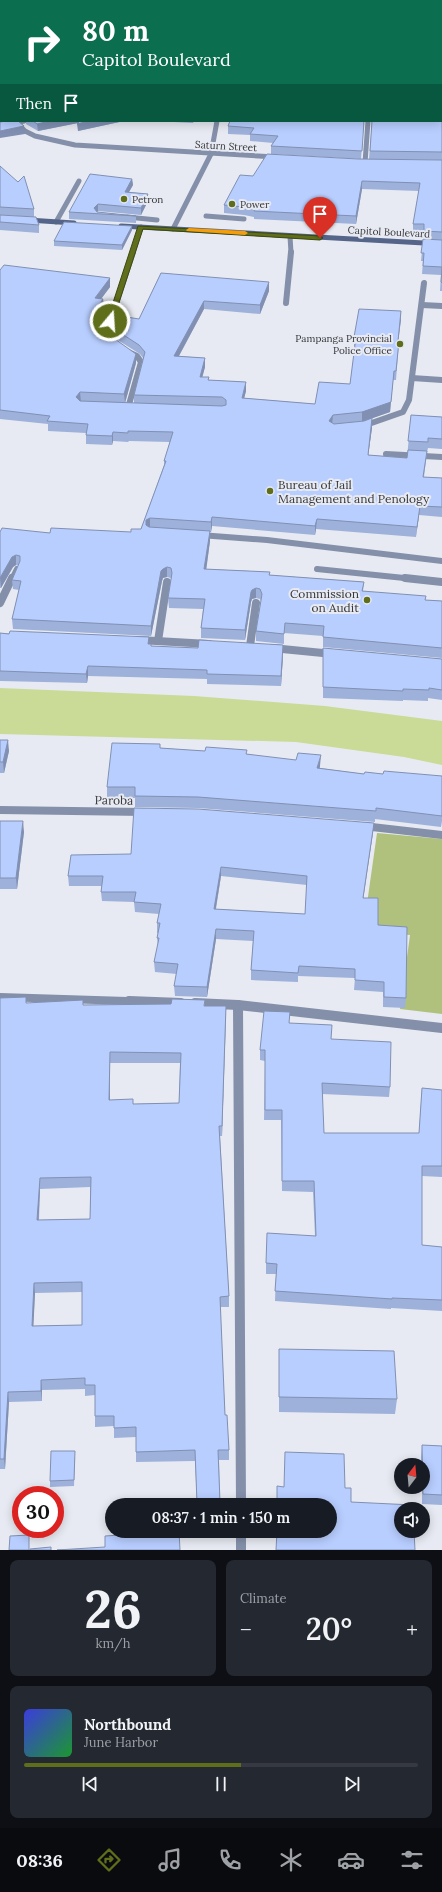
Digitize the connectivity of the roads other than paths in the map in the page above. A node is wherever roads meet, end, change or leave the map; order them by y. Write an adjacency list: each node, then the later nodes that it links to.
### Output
1 (16, 122): 4 (street); 5 (street, Saturn Street)
2 (217, 122): 5 (street)
3 (368, 122): 8 (street)
4 (0, 126)
5 (210, 154): 6 (street, Saturn Street); 20 (street)
6 (280, 158)
7 (357, 162): 8 (street)
8 (365, 163): 9 (street)
9 (372, 163)
10 (80, 181): 16 (street)
11 (206, 216): 13 (street)
12 (120, 217): 15 (street)
13 (244, 219)
14 (21, 220): 16 (main road)
15 (157, 220)
16 (56, 222): 17 (main road)
17 (78, 223)
18 (113, 226): 19 (main road, Capitol Boulevard)
19 (141, 227): 20 (main road, Capitol Boulevard); 30 (street)
20 (174, 229): 21 (main road, Capitol Boulevard)
21 (290, 236): 22 (main road, Capitol Boulevard); 24 (street)
22 (442, 244)
23 (424, 283): 25 (street)
24 (286, 304)
25 (422, 305): 26 (street); 27 (street)
26 (442, 306)
27 (412, 378): 28 (street); 32 (street)
28 (442, 380)
29 (112, 407): 30 (street)
30 (128, 408): 31 (street)
31 (136, 408)
32 (355, 427)
33 (386, 454): 34 (street)
34 (442, 457)
35 (189, 535): 36 (street)
36 (442, 561)
37 (17, 569): 41 (street)
38 (317, 569): 40 (street)
39 (167, 582): 44 (street)
40 (442, 582)
41 (0, 603)
42 (256, 603): 46 (street)
43 (134, 640): 44 (street)
44 (158, 641): 45 (street)
45 (219, 644)
46 (343, 655)
47 (0, 810): 48 (street, Paroba)
48 (151, 812)
49 (356, 825): 50 (street)
50 (442, 835)
51 (0, 997): 52 (street)
52 (238, 1005): 53 (street); 54 (street)
53 (442, 1028)
54 (240, 1498)
55 (241, 1538): 56 (street)
56 (241, 1550)

